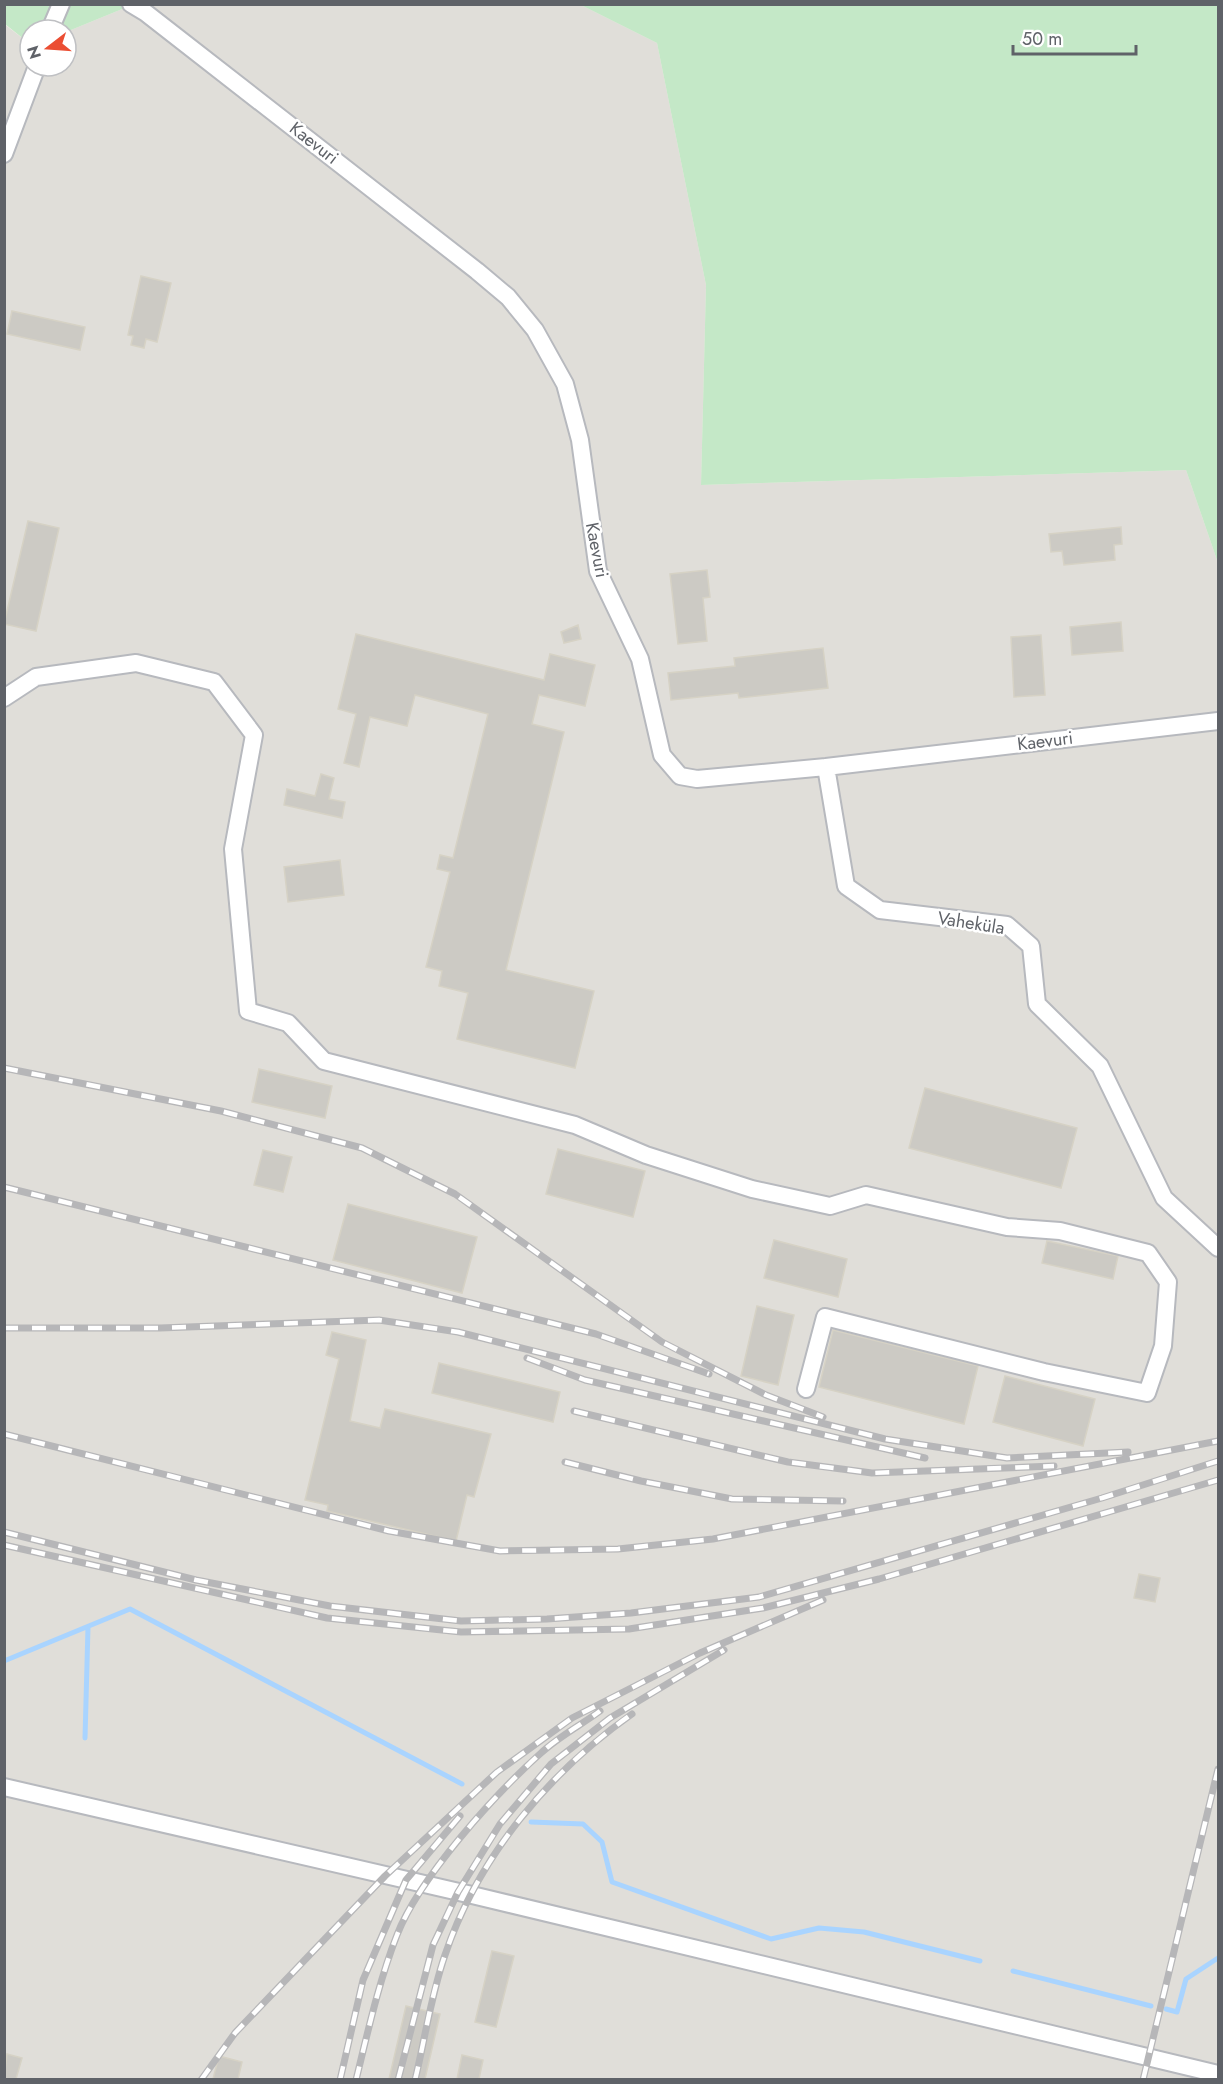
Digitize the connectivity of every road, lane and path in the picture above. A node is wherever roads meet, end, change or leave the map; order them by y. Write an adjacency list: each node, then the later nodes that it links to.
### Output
1 (131, 4): 6 (street, Kaevuri)
2 (32, 78): 3 (street)
3 (4, 154)
4 (4, 698): 8 (street)
5 (1218, 721): 6 (street, Kaevuri)
6 (826, 767): 7 (street, Vaheküla)
7 (1218, 1248)
8 (806, 1389)
9 (4, 1787): 10 (street)
10 (1218, 2074)

